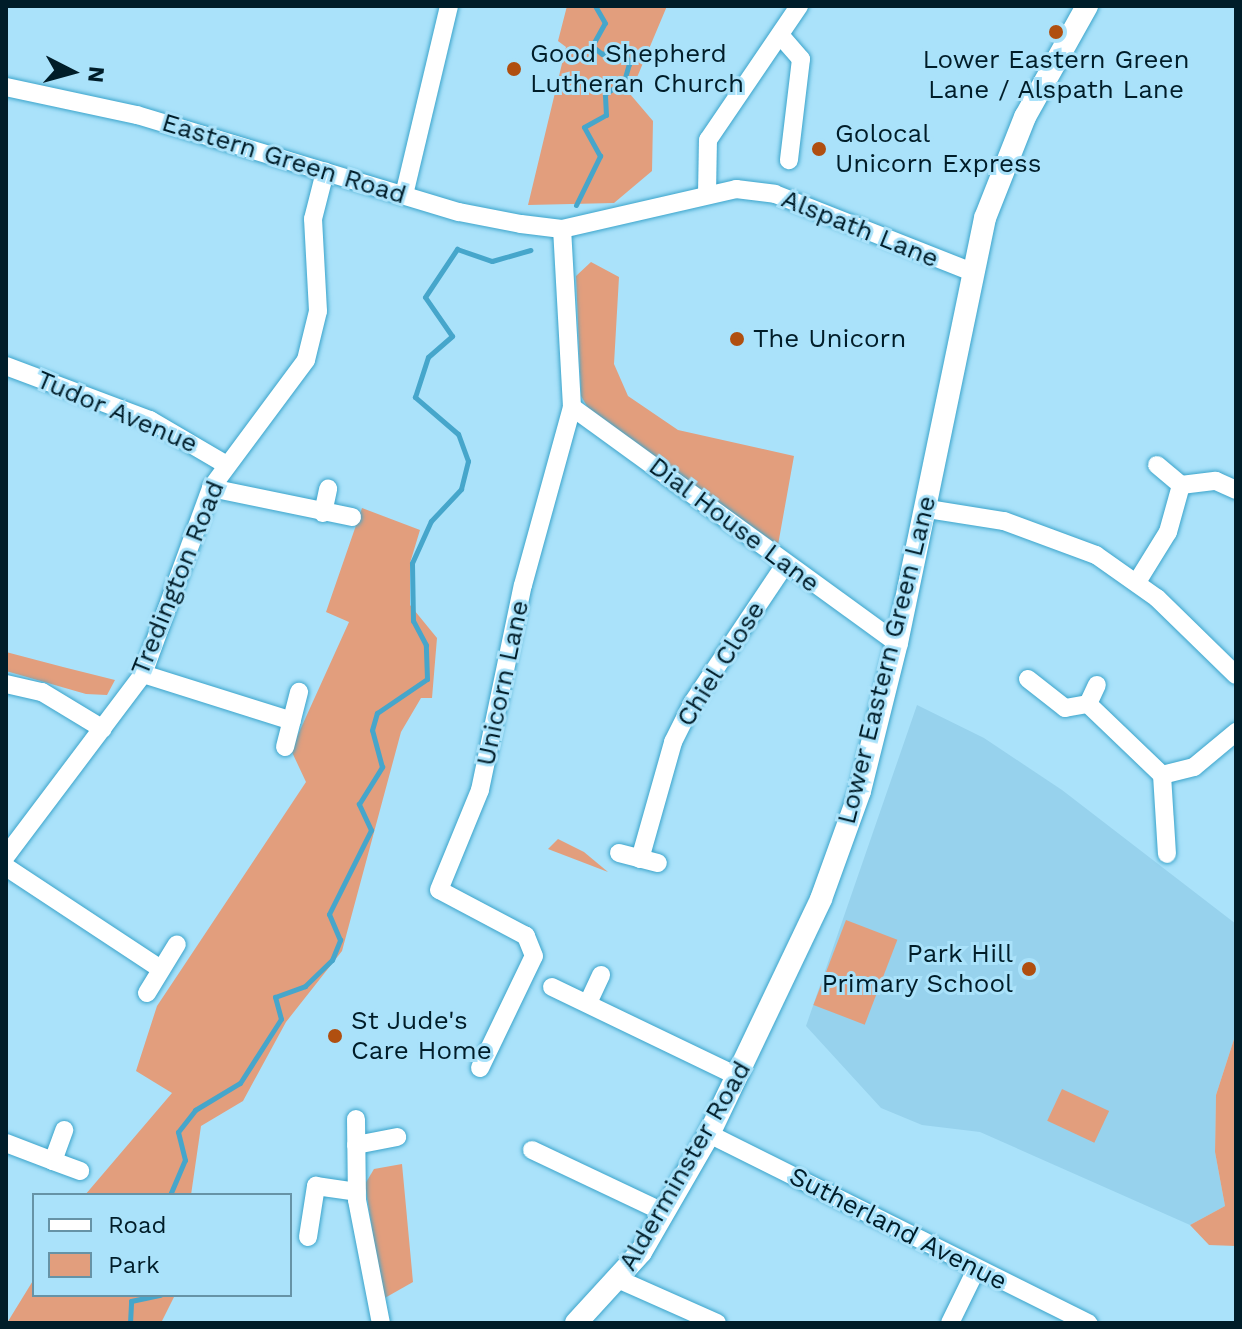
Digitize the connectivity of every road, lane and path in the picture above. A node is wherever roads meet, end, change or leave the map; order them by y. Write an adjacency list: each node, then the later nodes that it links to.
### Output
1 (449, 6): 8 (street)
2 (799, 6): 4 (street)
3 (1087, 6): 11 (street)
4 (780, 35): 6 (street); 9 (street)
5 (6, 87): 7 (street, Eastern Green Road)
6 (789, 160)
7 (325, 172): 8 (street, Eastern Green Road); 14 (street, Tredington Road)
8 (404, 195): 10 (street, Eastern Green Road)
9 (707, 195): 10 (street, Alspath Lane); 11 (street, Alspath Lane)
10 (553, 228): 13 (street, Unicorn Lane)
11 (969, 271): 20 (street, Lower Eastern Green Lane)
12 (6, 366): 14 (street, Tudor Avenue)
13 (572, 407): 23 (street, Dial House Lane); 49 (street, Unicorn Lane)
14 (225, 464): 17 (street, Tredington Road)
15 (1157, 465): 16 (street)
16 (1181, 485): 19 (street); 24 (street)
17 (211, 488): 21 (street); 26 (street, Tredington Road)
18 (328, 489): 21 (street)
19 (1236, 490)
20 (928, 509): 24 (street); 25 (street, Lower Eastern Green Lane)
21 (323, 513): 22 (street)
22 (352, 517)
23 (784, 566): 25 (street, Dial House Lane); 38 (street, Chiel Close)
24 (1137, 582): 27 (street)
25 (897, 643): 47 (street, Lower Eastern Green Lane)
26 (143, 674): 33 (street); 34 (street, Tredington Road)
27 (1236, 675)
28 (1028, 679): 32 (street)
29 (6, 684): 34 (street)
30 (1097, 685): 32 (street)
31 (299, 692): 33 (street)
32 (1088, 704): 37 (street)
33 (292, 721): 36 (street)
34 (103, 729): 40 (street, Tredington Road)
35 (1236, 732): 37 (street)
36 (285, 747)
37 (1162, 775): 39 (street)
38 (619, 853)
39 (1167, 854)
40 (6, 856)
41 (6, 867): 43 (street)
42 (177, 944): 43 (street)
43 (159, 968): 46 (street)
44 (601, 975): 48 (street)
45 (552, 987): 48 (street)
46 (147, 993)
47 (777, 996): 50 (street, Alderminster Road)
48 (588, 1003): 50 (street)
49 (480, 1068)
50 (737, 1076): 53 (street, Alderminster Road)
51 (356, 1119): 56 (street)
52 (64, 1130): 58 (street)
53 (709, 1134): 61 (street, Alderminster Road); 63 (street, Sutherland Avenue)
54 (397, 1137): 56 (street)
55 (6, 1143): 58 (street)
56 (356, 1145): 60 (street)
57 (532, 1150): 61 (street)
58 (53, 1161): 59 (street)
59 (80, 1171)
60 (357, 1192): 62 (street); 65 (street)
61 (663, 1212): 64 (street, Alderminster Road)
62 (308, 1237)
63 (975, 1272): 68 (street); 69 (street, Sutherland Avenue)
64 (620, 1280): 66 (street, Alderminster Road); 67 (street)
65 (381, 1323)
66 (576, 1323)
67 (717, 1323)
68 (950, 1323)
69 (1088, 1323)

